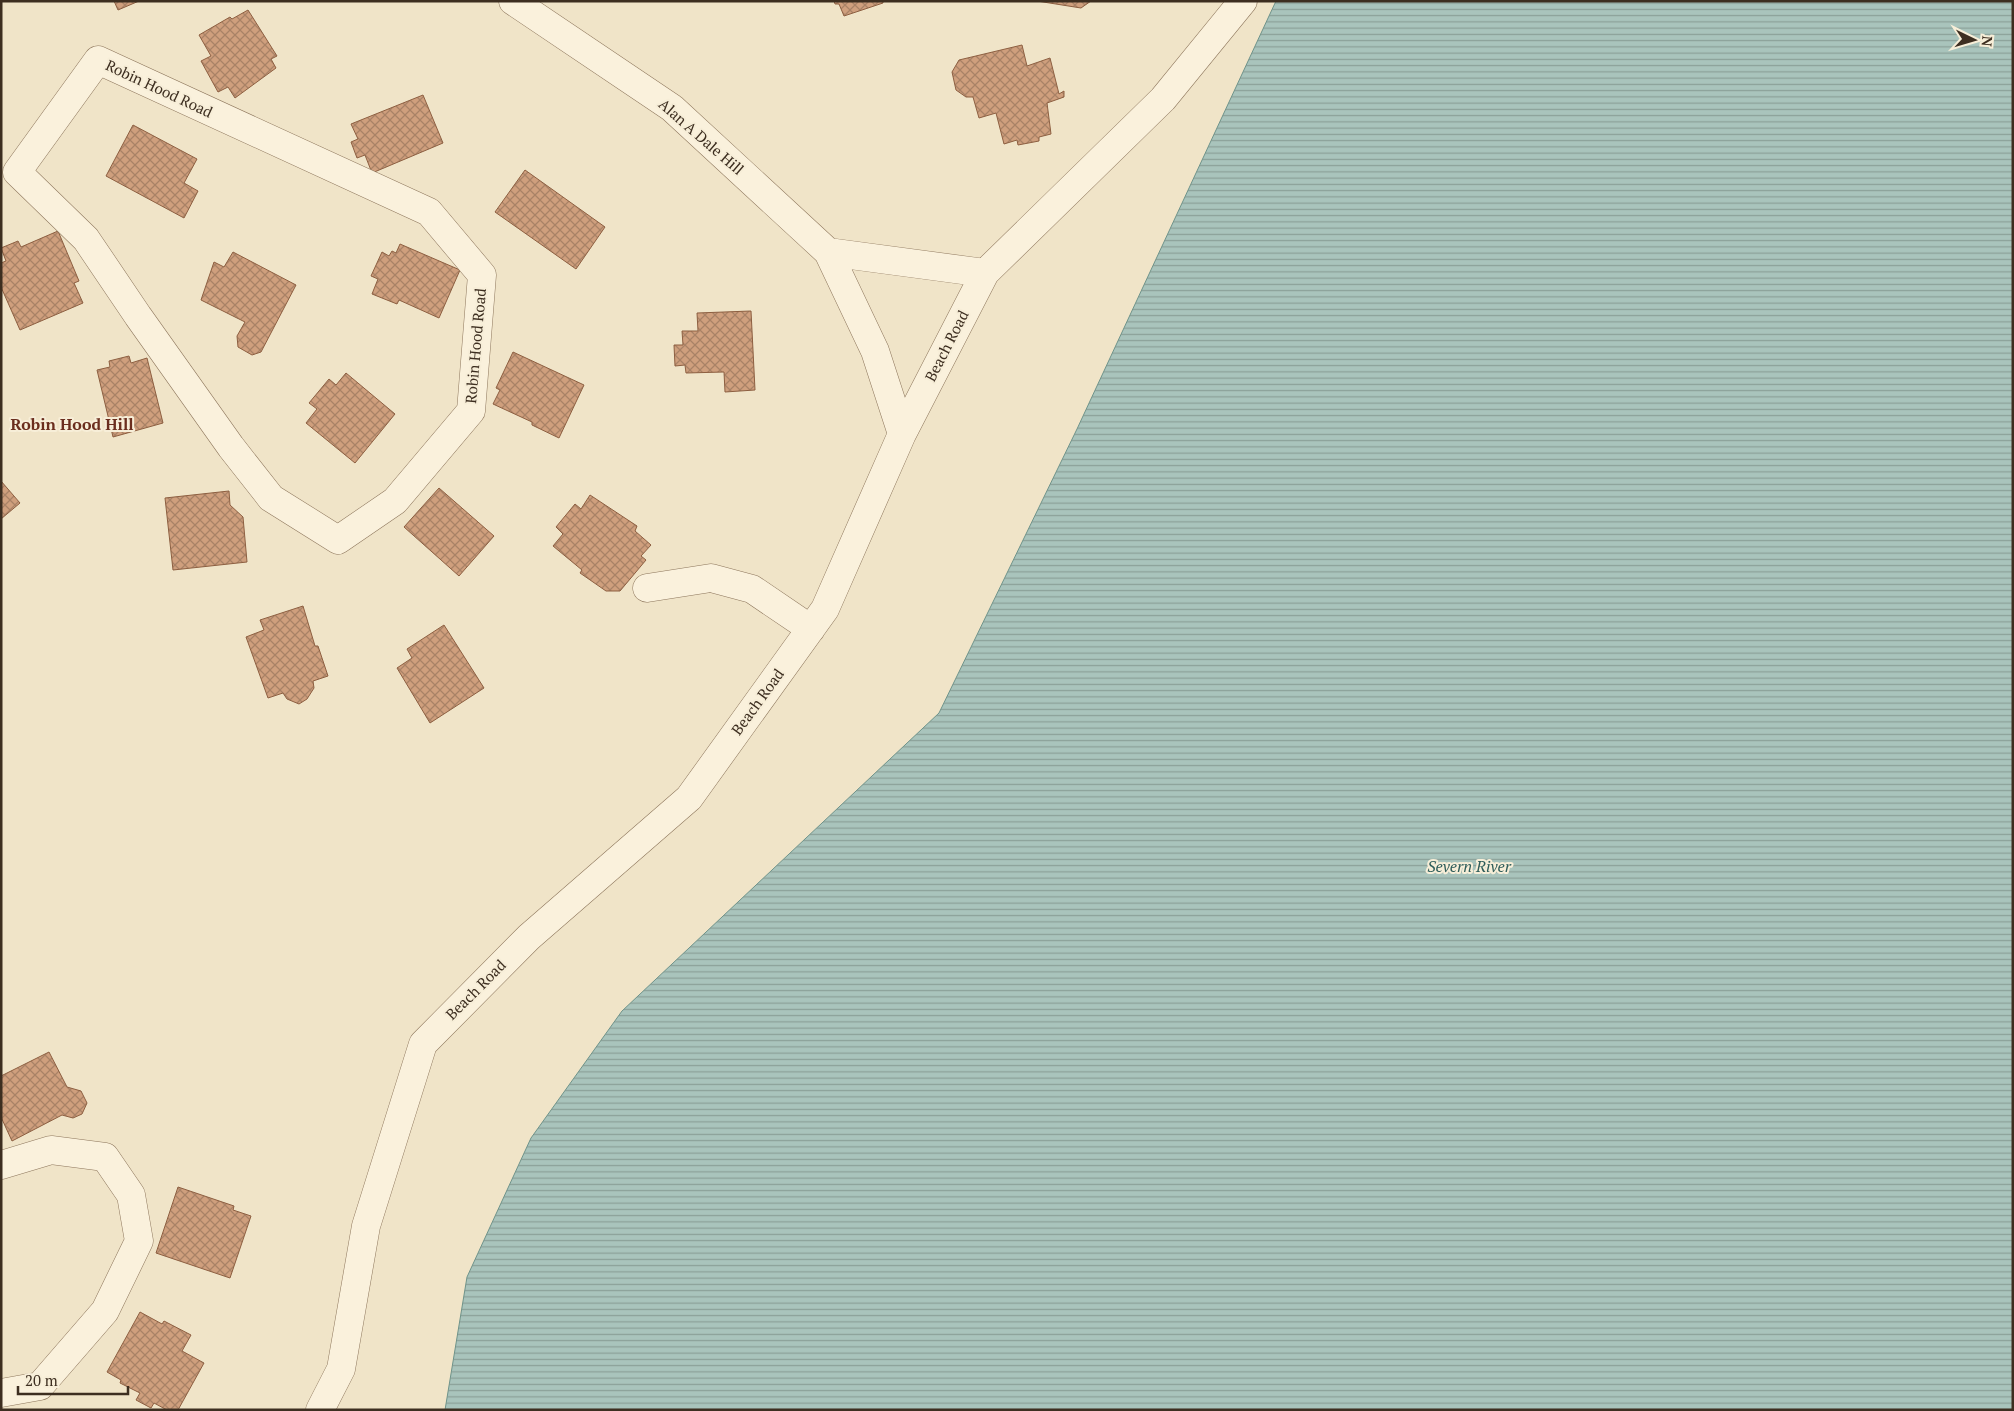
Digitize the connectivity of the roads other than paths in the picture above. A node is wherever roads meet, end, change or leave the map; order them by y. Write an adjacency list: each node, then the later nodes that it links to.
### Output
1 (512, 1): 4 (street, Alan A Dale Hill)
2 (1243, 1): 5 (street, Beach Road)
3 (9, 177): 3 (street, Robin Hood Road)
4 (828, 252): 5 (street); 6 (street, Alan A Dale Hill)
5 (985, 273): 6 (street, Beach Road)
6 (902, 434): 8 (street, Beach Road)
7 (647, 588): 8 (street)
8 (811, 629): 10 (street, Beach Road)
9 (1, 1165): 11 (street)
10 (341, 1369): 12 (street, Beach Road); 13 (street)
11 (1, 1393)
12 (320, 1410)
13 (338, 1410)

